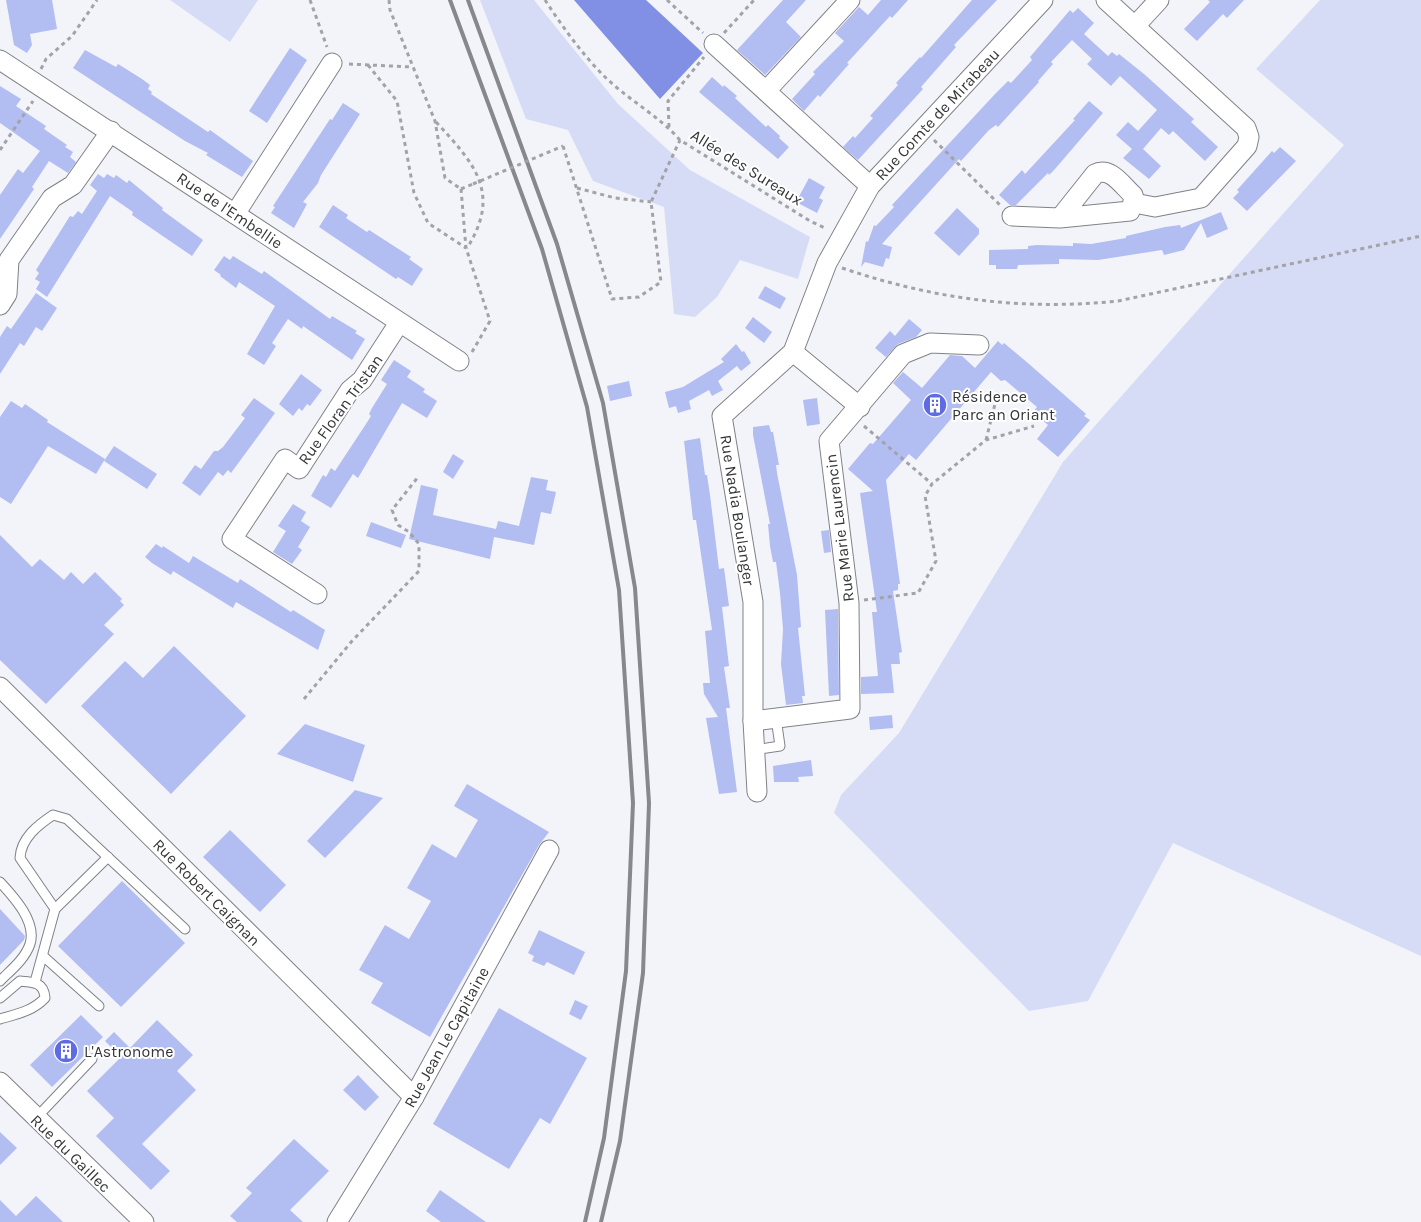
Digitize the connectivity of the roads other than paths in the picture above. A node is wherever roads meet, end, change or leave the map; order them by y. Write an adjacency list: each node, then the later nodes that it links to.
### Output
1 (850, 0): 9 (street)
2 (1043, 0): 11 (street, Rue Comte de Mirabeau)
3 (1106, 0): 5 (street)
4 (1159, 0): 5 (street)
5 (1135, 26): 12 (street)
6 (714, 44): 9 (street)
7 (0, 60): 10 (street, Rue de l'Embellie)
8 (332, 63): 13 (street)
9 (766, 91): 11 (street)
10 (111, 131): 13 (street, Rue de l'Embellie); 17 (street)
11 (870, 186): 16 (street, Rue Comte de Mirabeau)
12 (1134, 203): 15 (street); 15 (street)
13 (235, 214): 18 (street, Rue de l'Embellie)
14 (1012, 216): 15 (street)
15 (1060, 218)
16 (841, 236): 20 (street, Rue Nadia Boulanger)
17 (0, 305)
18 (399, 323): 21 (street, Rue de l'Embellie); 23 (street, Rue Floran Tristan)
19 (979, 345): 22 (street, Rue Marie Laurencin)
20 (793, 352): 22 (street); 25 (street, Rue Nadia Boulanger)
21 (459, 361)
22 (856, 411): 26 (street, Rue Marie Laurencin)
23 (317, 594)
24 (0, 686): 42 (street, Rue Robert Caignan)
25 (753, 712): 26 (street, Rue Marie Laurencin); 27 (street)
26 (776, 718): 27 (lane)
27 (754, 750): 28 (street)
28 (757, 792)
29 (549, 850): 42 (street, Rue Jean Le Capitaine)
30 (108, 857): 32 (lane); 32 (lane); 33 (lane)
31 (0, 882): 35 (lane)
32 (55, 909): 34 (lane)
33 (185, 929)
34 (43, 956): 36 (lane); 38 (lane)
35 (0, 980)
36 (35, 982): 37 (lane); 39 (lane)
37 (0, 998)
38 (98, 1006)
39 (0, 1019)
40 (92, 1059): 43 (lane)
41 (0, 1082): 43 (street, Rue du Gaillec)
42 (414, 1097): 45 (street, Rue Jean Le Capitaine)
43 (36, 1118): 44 (street, Rue du Gaillec)
44 (144, 1222)
45 (337, 1222)

